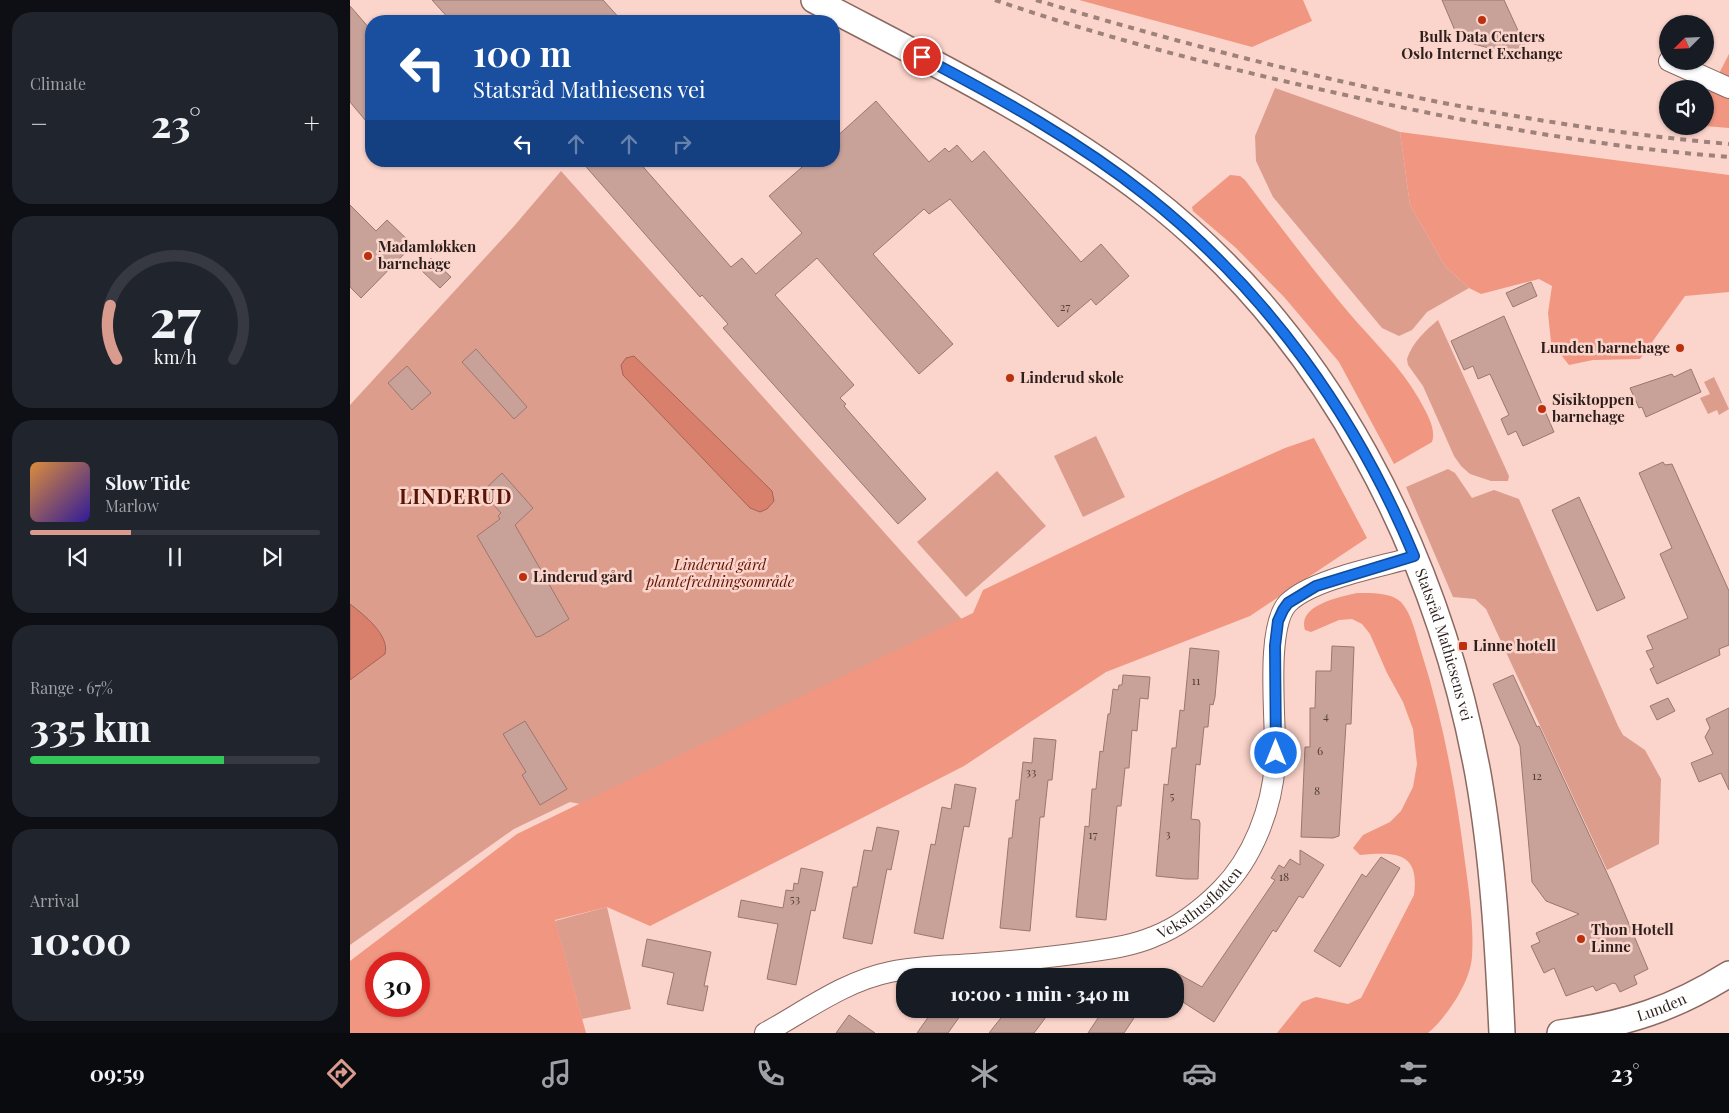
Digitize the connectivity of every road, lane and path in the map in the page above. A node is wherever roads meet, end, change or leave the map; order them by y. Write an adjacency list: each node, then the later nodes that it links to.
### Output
1 (814, 0): 4 (street, Statsråd Mathiesens vei)
2 (1689, 70): 3 (street)
3 (1729, 88)
4 (1414, 556): 6 (street, Veksthusfløtten); 7 (street, Statsråd Mathiesens vei)
5 (1729, 974): 8 (street, Lunden)
6 (765, 1033)
7 (1502, 1033)
8 (1560, 1033)

